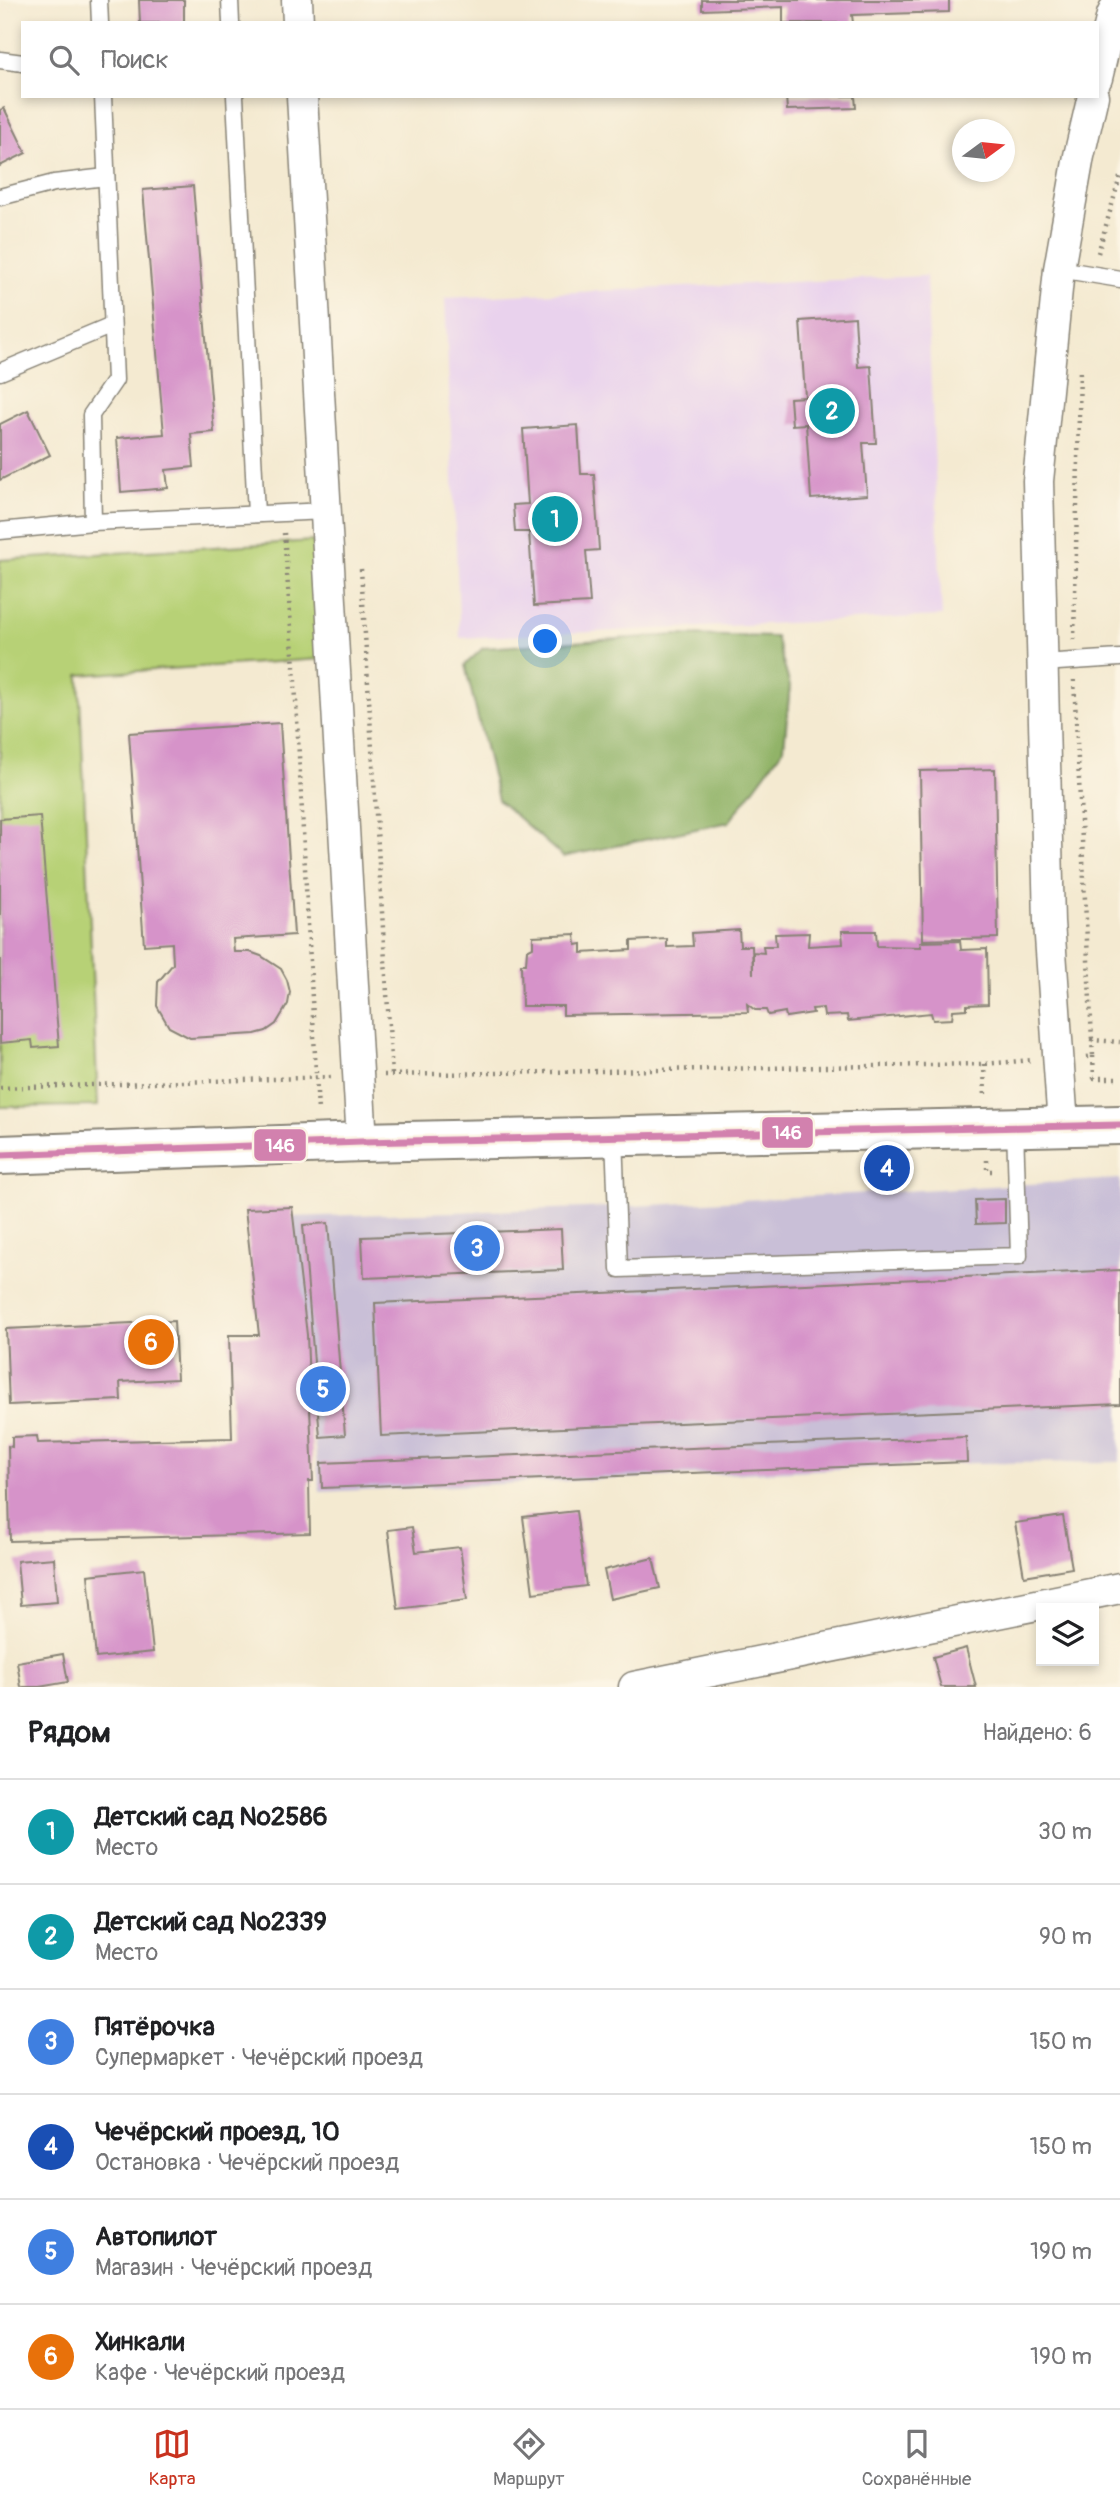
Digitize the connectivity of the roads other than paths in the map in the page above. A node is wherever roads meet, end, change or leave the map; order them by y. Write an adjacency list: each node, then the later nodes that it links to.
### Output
1 (99, 0): 5 (lane)
2 (230, 0): 6 (lane)
3 (297, 0): 7 (street)
4 (1119, 0): 10 (street)
5 (100, 21)
6 (231, 21)
7 (298, 21)
8 (0, 60): 9 (lane)
9 (21, 63)
10 (1099, 70)
11 (103, 98): 15 (lane)
12 (234, 98): 22 (lane)
13 (302, 98): 21 (street)
14 (1093, 98): 17 (street)
15 (106, 177): 16 (lane); 19 (lane)
16 (0, 197)
17 (1059, 269): 18 (lane); 26 (street)
18 (1120, 279)
19 (112, 325): 20 (lane); 23 (lane)
20 (0, 372)
21 (326, 511): 22 (lane); 31 (street)
22 (256, 514): 23 (lane)
23 (93, 522): 24 (lane)
24 (0, 531)
25 (1120, 658): 26 (lane)
26 (1042, 663): 28 (street)
27 (1120, 1125): 28 (main road)
28 (1063, 1126): 29 (main road)
29 (1014, 1127): 30 (main road); 30 (lane)
30 (614, 1136): 31 (main road)
31 (362, 1142): 32 (main road)
32 (0, 1155)
33 (1120, 1588): 34 (street)
34 (634, 1687)

